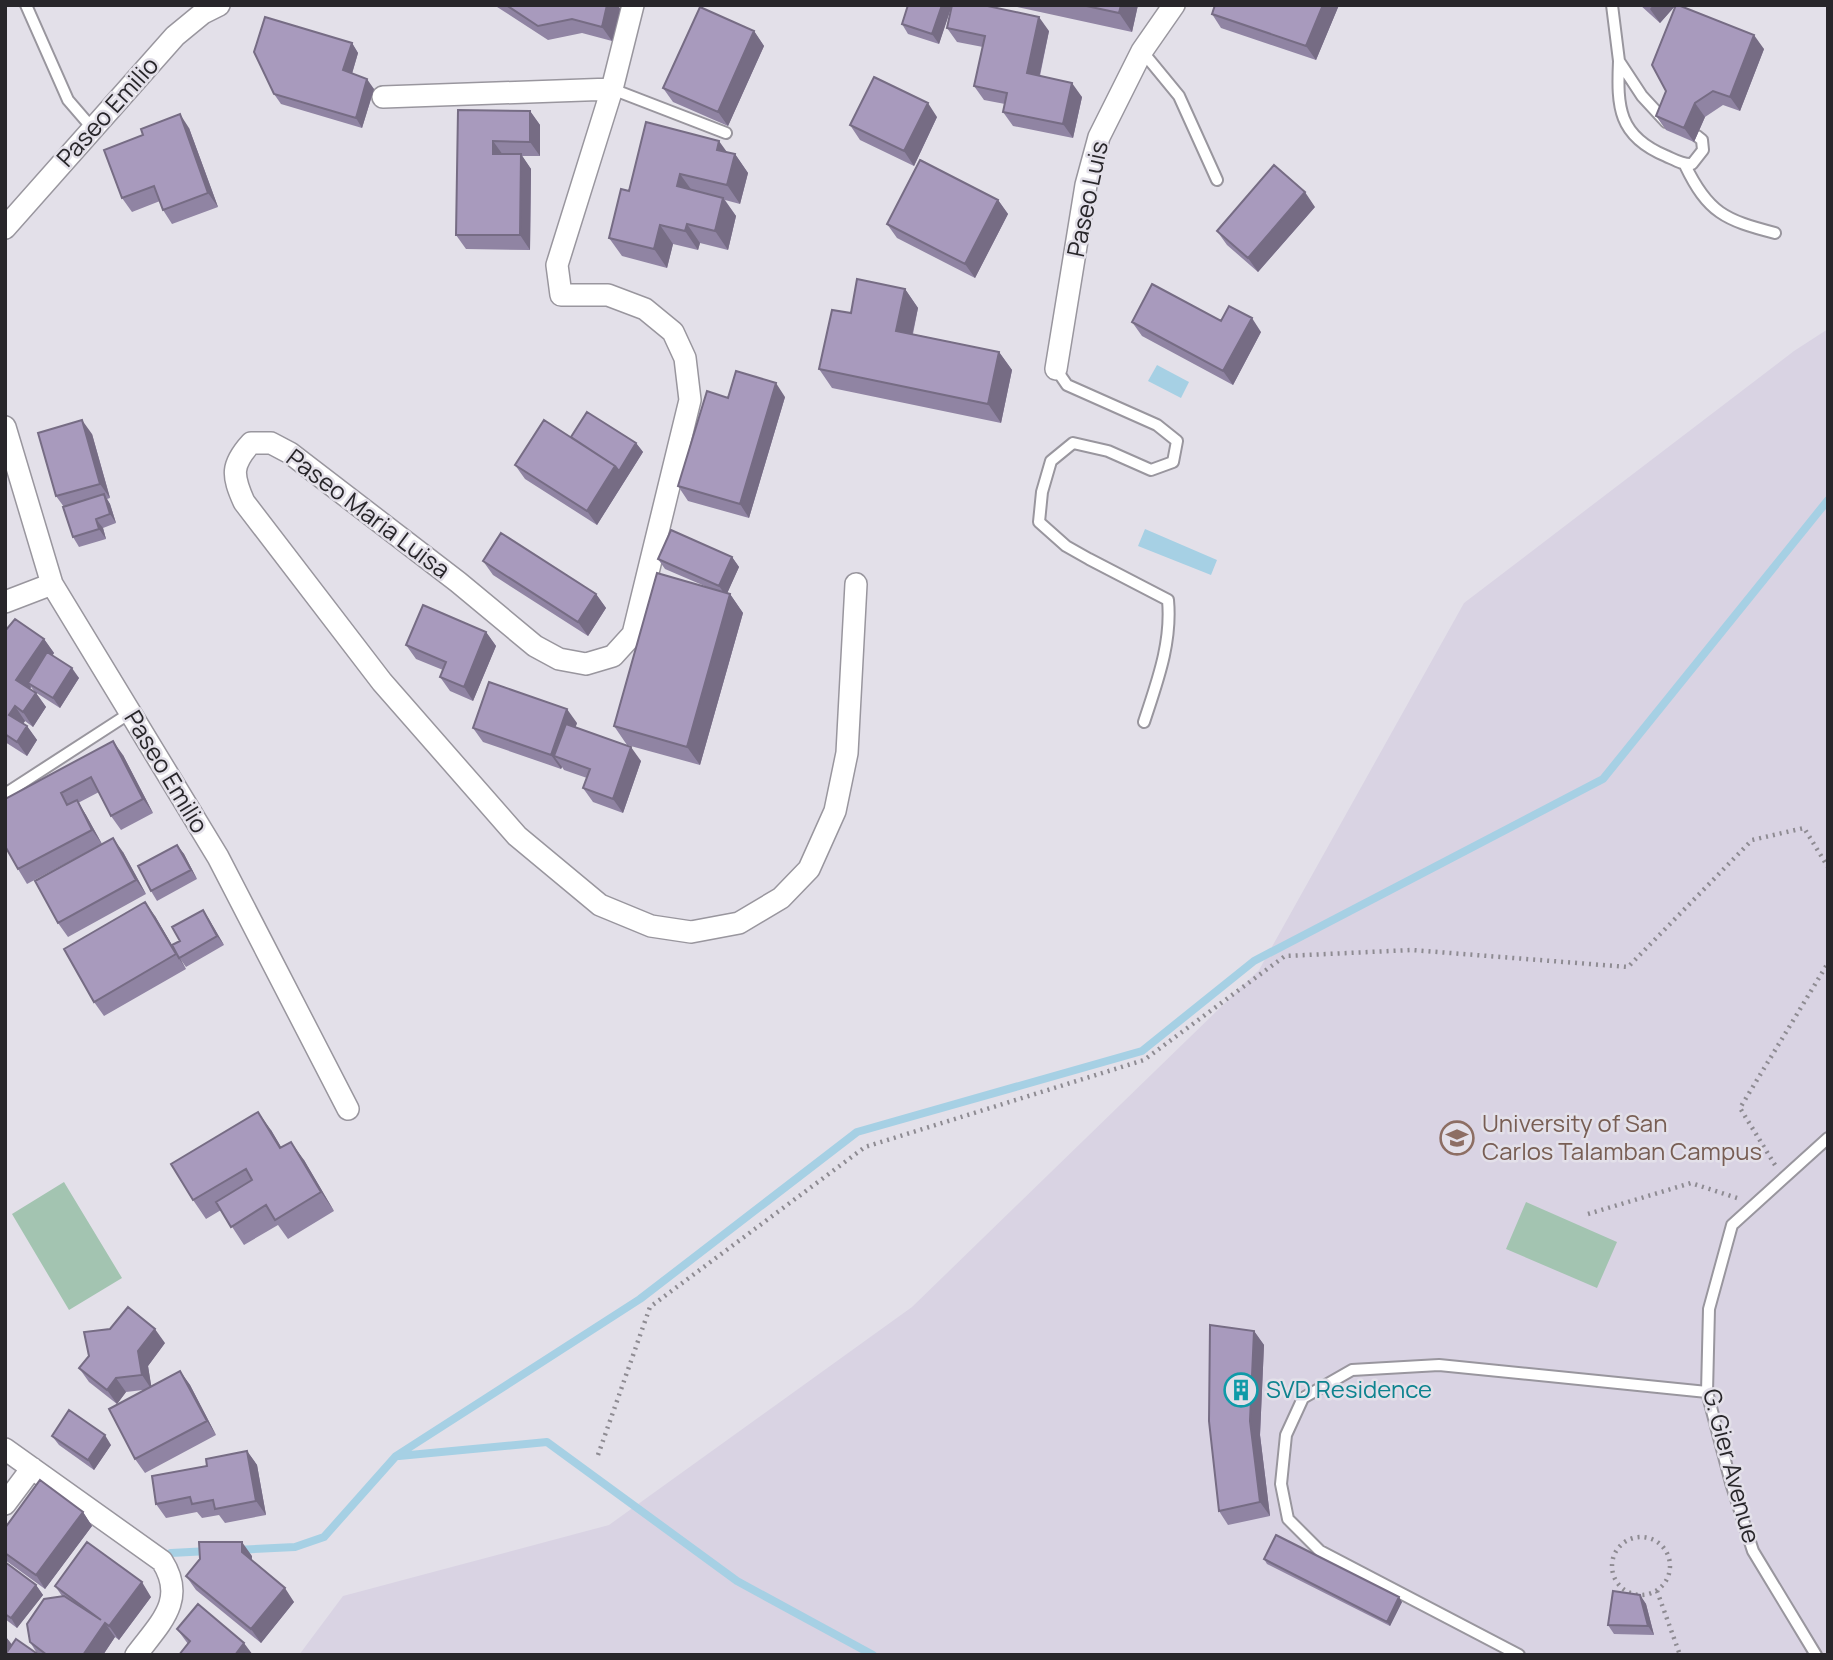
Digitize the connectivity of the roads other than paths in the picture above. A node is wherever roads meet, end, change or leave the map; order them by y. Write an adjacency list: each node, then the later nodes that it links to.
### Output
1 (26, 5): 11 (lane)
2 (633, 5): 8 (street, Paseo Maria Luisa)
3 (1174, 5): 6 (street, Paseo Luis)
4 (1612, 5): 7 (lane)
5 (207, 8): 11 (street, Paseo Emilio)
6 (1142, 51): 15 (lane); 18 (street, Paseo Luis)
7 (1619, 61): 10 (lane); 14 (lane)
8 (612, 89): 9 (street); 12 (lane); 21 (street, Paseo Maria Luisa)
9 (383, 97)
10 (1668, 123)
11 (93, 128): 16 (street, Paseo Emilio)
12 (726, 133)
13 (1697, 135): 14 (lane)
14 (1685, 164): 17 (lane)
15 (1217, 180)
16 (5, 228)
17 (1775, 233)
18 (1056, 369): 24 (lane)
19 (5, 427): 20 (street, Paseo Emilio)
20 (52, 584): 22 (street); 23 (street, Paseo Emilio)
21 (856, 584)
22 (5, 602)
23 (130, 713): 25 (lane); 26 (street, Paseo Emilio)
24 (1144, 722)
25 (5, 794)
26 (348, 1109)
27 (1828, 1138): 28 (lane, G. Gier Avenue)
28 (1707, 1392): 33 (lane); 34 (lane, G. Gier Avenue)
29 (5, 1449): 30 (street)
30 (32, 1468): 31 (street); 32 (street)
31 (5, 1504)
32 (136, 1655)
33 (1519, 1655)
34 (1816, 1655)

